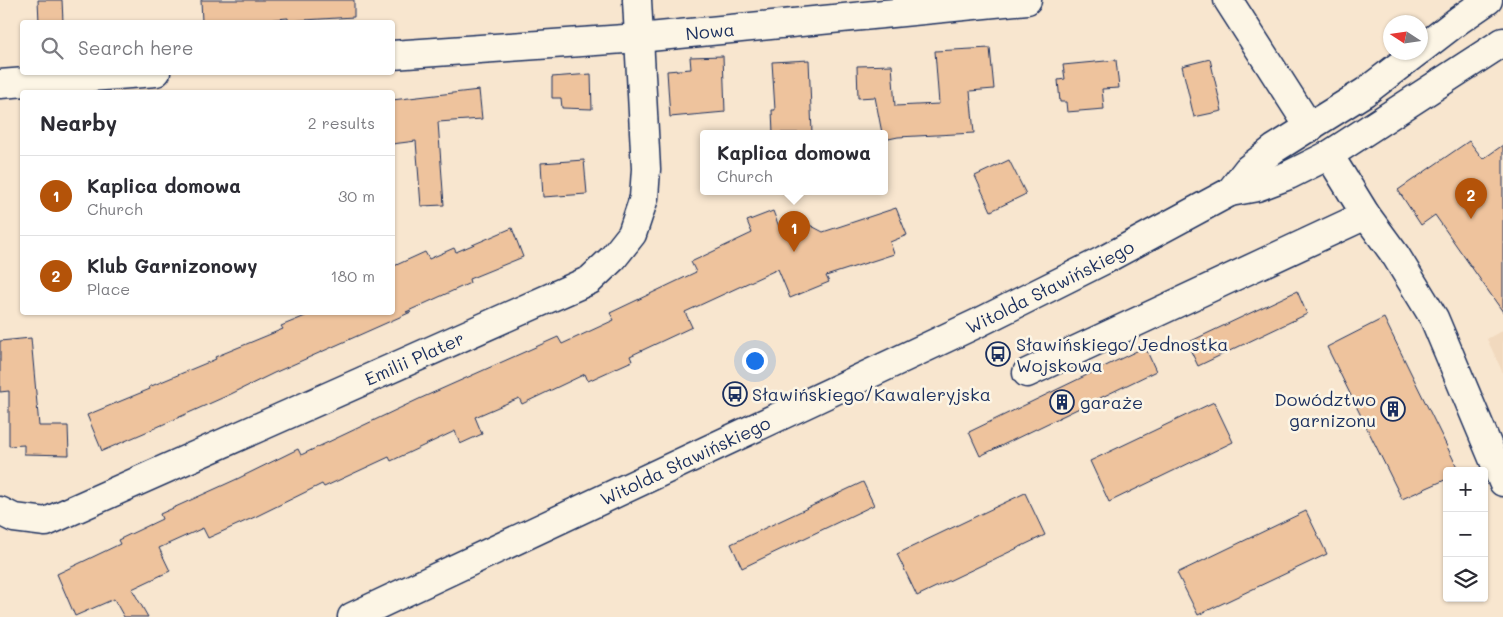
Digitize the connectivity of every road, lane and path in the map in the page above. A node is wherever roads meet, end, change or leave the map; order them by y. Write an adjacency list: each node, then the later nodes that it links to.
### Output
1 (637, 0): 6 (street, Emilii Plater)
2 (1027, 0): 5 (street, Nowa)
3 (1228, 0): 13 (street)
4 (1488, 0): 8 (street)
5 (901, 6): 6 (street, Nowa)
6 (639, 38): 9 (street, Nowa); 19 (street, Emilii Plater)
7 (1503, 42): 14 (street, Witolda Sławińskiego)
8 (1428, 44)
9 (395, 56)
10 (1407, 60): 13 (street, Witolda Sławińskiego)
11 (117, 75): 12 (street)
12 (0, 84)
13 (1310, 128): 14 (street); 15 (street, Witolda Sławińskiego)
14 (1329, 155): 15 (street, Witolda Sławińskiego); 16 (street)
15 (1230, 192): 20 (street, Witolda Sławińskiego)
16 (1366, 215): 17 (street); 18 (street)
17 (1027, 373)
18 (1503, 482)
19 (0, 511)
20 (352, 617)

